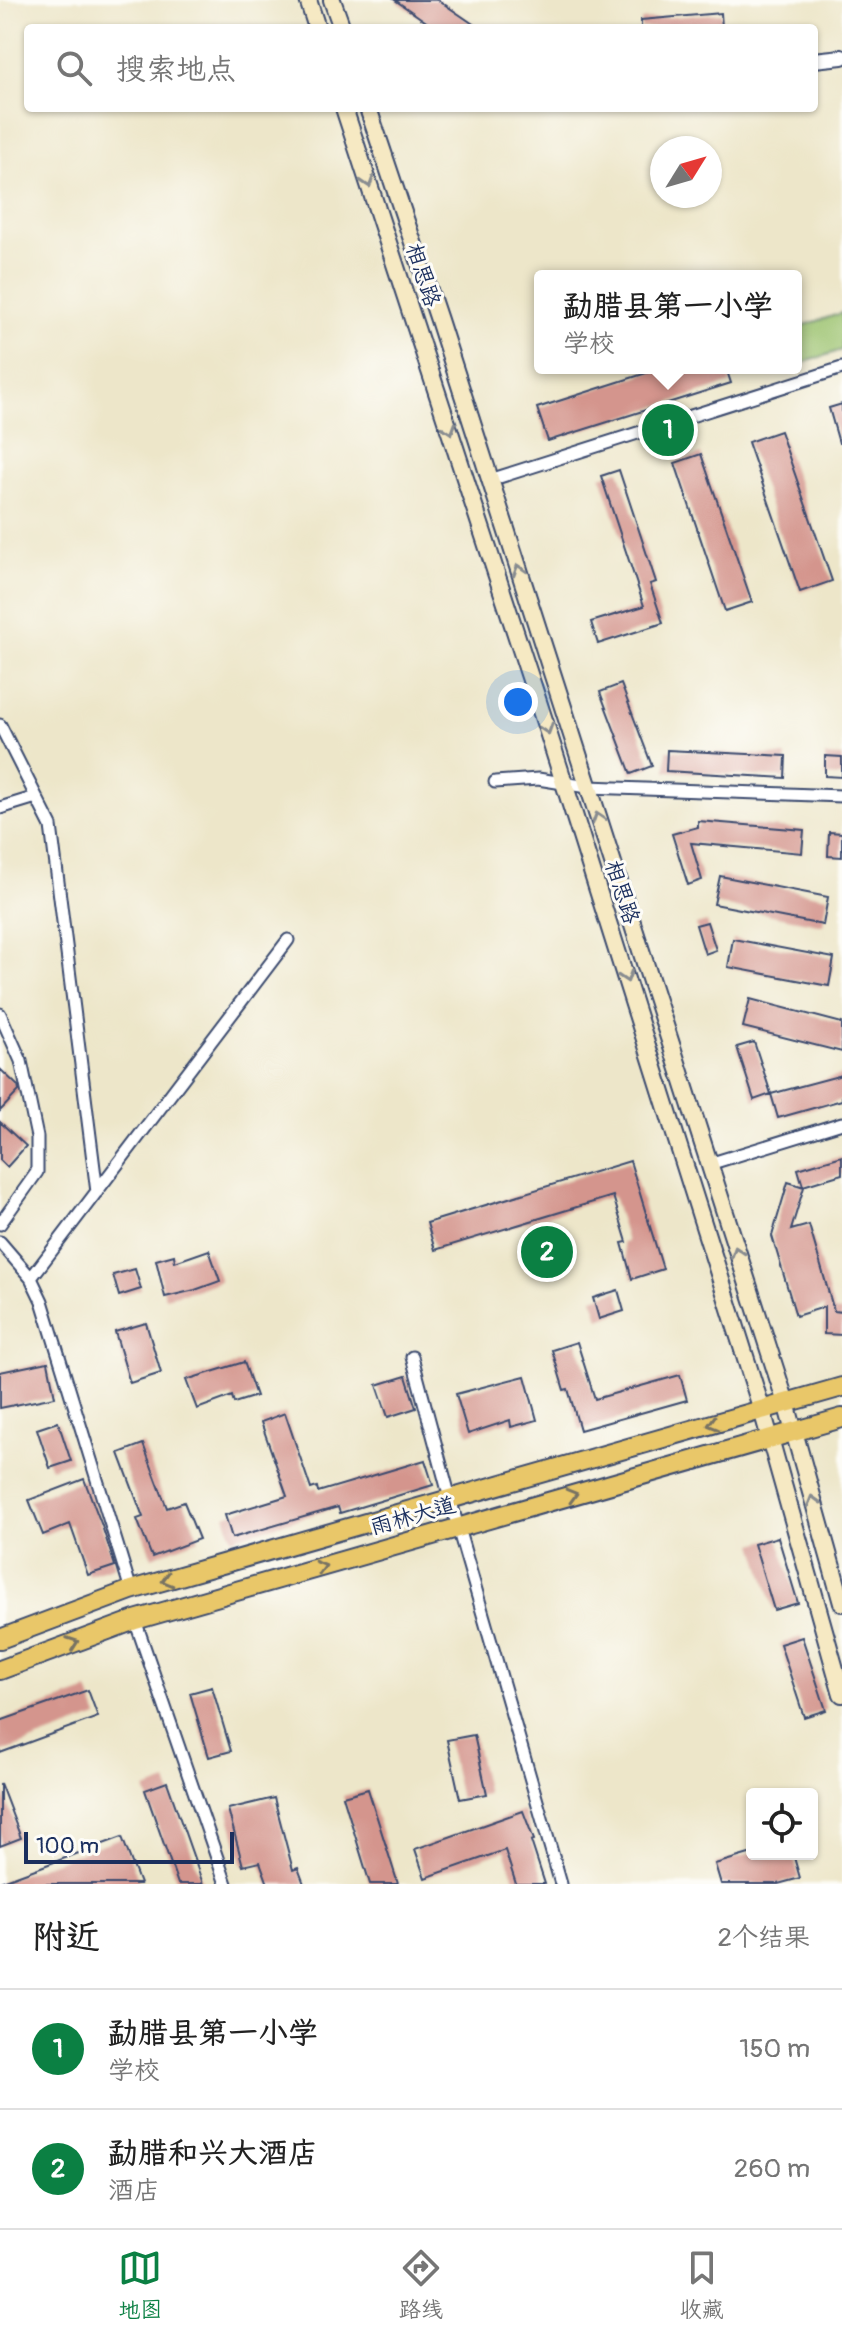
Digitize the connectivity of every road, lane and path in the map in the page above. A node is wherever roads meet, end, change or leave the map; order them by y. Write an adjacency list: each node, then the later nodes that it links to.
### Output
1 (308, 0): 3 (main road)
2 (332, 0): 4 (main road)
3 (316, 24)
4 (341, 24)
5 (842, 57): 6 (street)
6 (818, 60)
7 (345, 112): 13 (main road, 相思路, one-way to 13)
8 (367, 112): 10 (main road, 相思路)
9 (842, 368): 10 (street)
10 (490, 480): 14 (main road, 相思路, one-way to 10)
11 (0, 725): 16 (street)
12 (495, 782): 13 (street)
13 (564, 783): 14 (street); 29 (main road, 相思路, one-way to 29)
14 (588, 787): 15 (street); 21 (main road, 相思路, one-way to 14)
15 (842, 796)
16 (36, 797): 17 (street); 22 (street)
17 (0, 808)
18 (288, 940): 22 (street)
19 (0, 1014): 23 (street)
20 (842, 1123): 21 (street)
21 (709, 1164): 28 (main road, 相思路, one-way to 21)
22 (97, 1192): 25 (street)
23 (0, 1224)
24 (0, 1242): 25 (street)
25 (31, 1278): 36 (street)
26 (412, 1357): 33 (street)
27 (842, 1387): 28 (highway, 雨林大道)
28 (786, 1403): 29 (highway, 雨林大道); 31 (main road, 相思路)
29 (762, 1410): 32 (main road, 相思路); 33 (highway, 雨林大道, one-way to 33)
30 (842, 1418): 31 (highway, 雨林大道)
31 (794, 1432): 32 (highway, 雨林大道); 38 (main road, 相思路, one-way to 31)
32 (770, 1439): 34 (highway, 雨林大道, one-way to 32); 42 (main road, 相思路)
33 (450, 1499): 34 (street); 35 (highway, 雨林大道)
34 (458, 1528): 37 (highway, 雨林大道, one-way to 34); 44 (street)
35 (208, 1568): 36 (highway, 雨林大道, one-way to 36); 37 (highway)
36 (131, 1590): 40 (highway, 雨林大道)
37 (218, 1596): 39 (highway, 雨林大道)
38 (842, 1603)
39 (135, 1620): 41 (highway, 雨林大道, one-way to 39); 43 (street)
40 (0, 1639)
41 (0, 1670)
42 (842, 1694)
43 (226, 1884)
44 (561, 1884)

